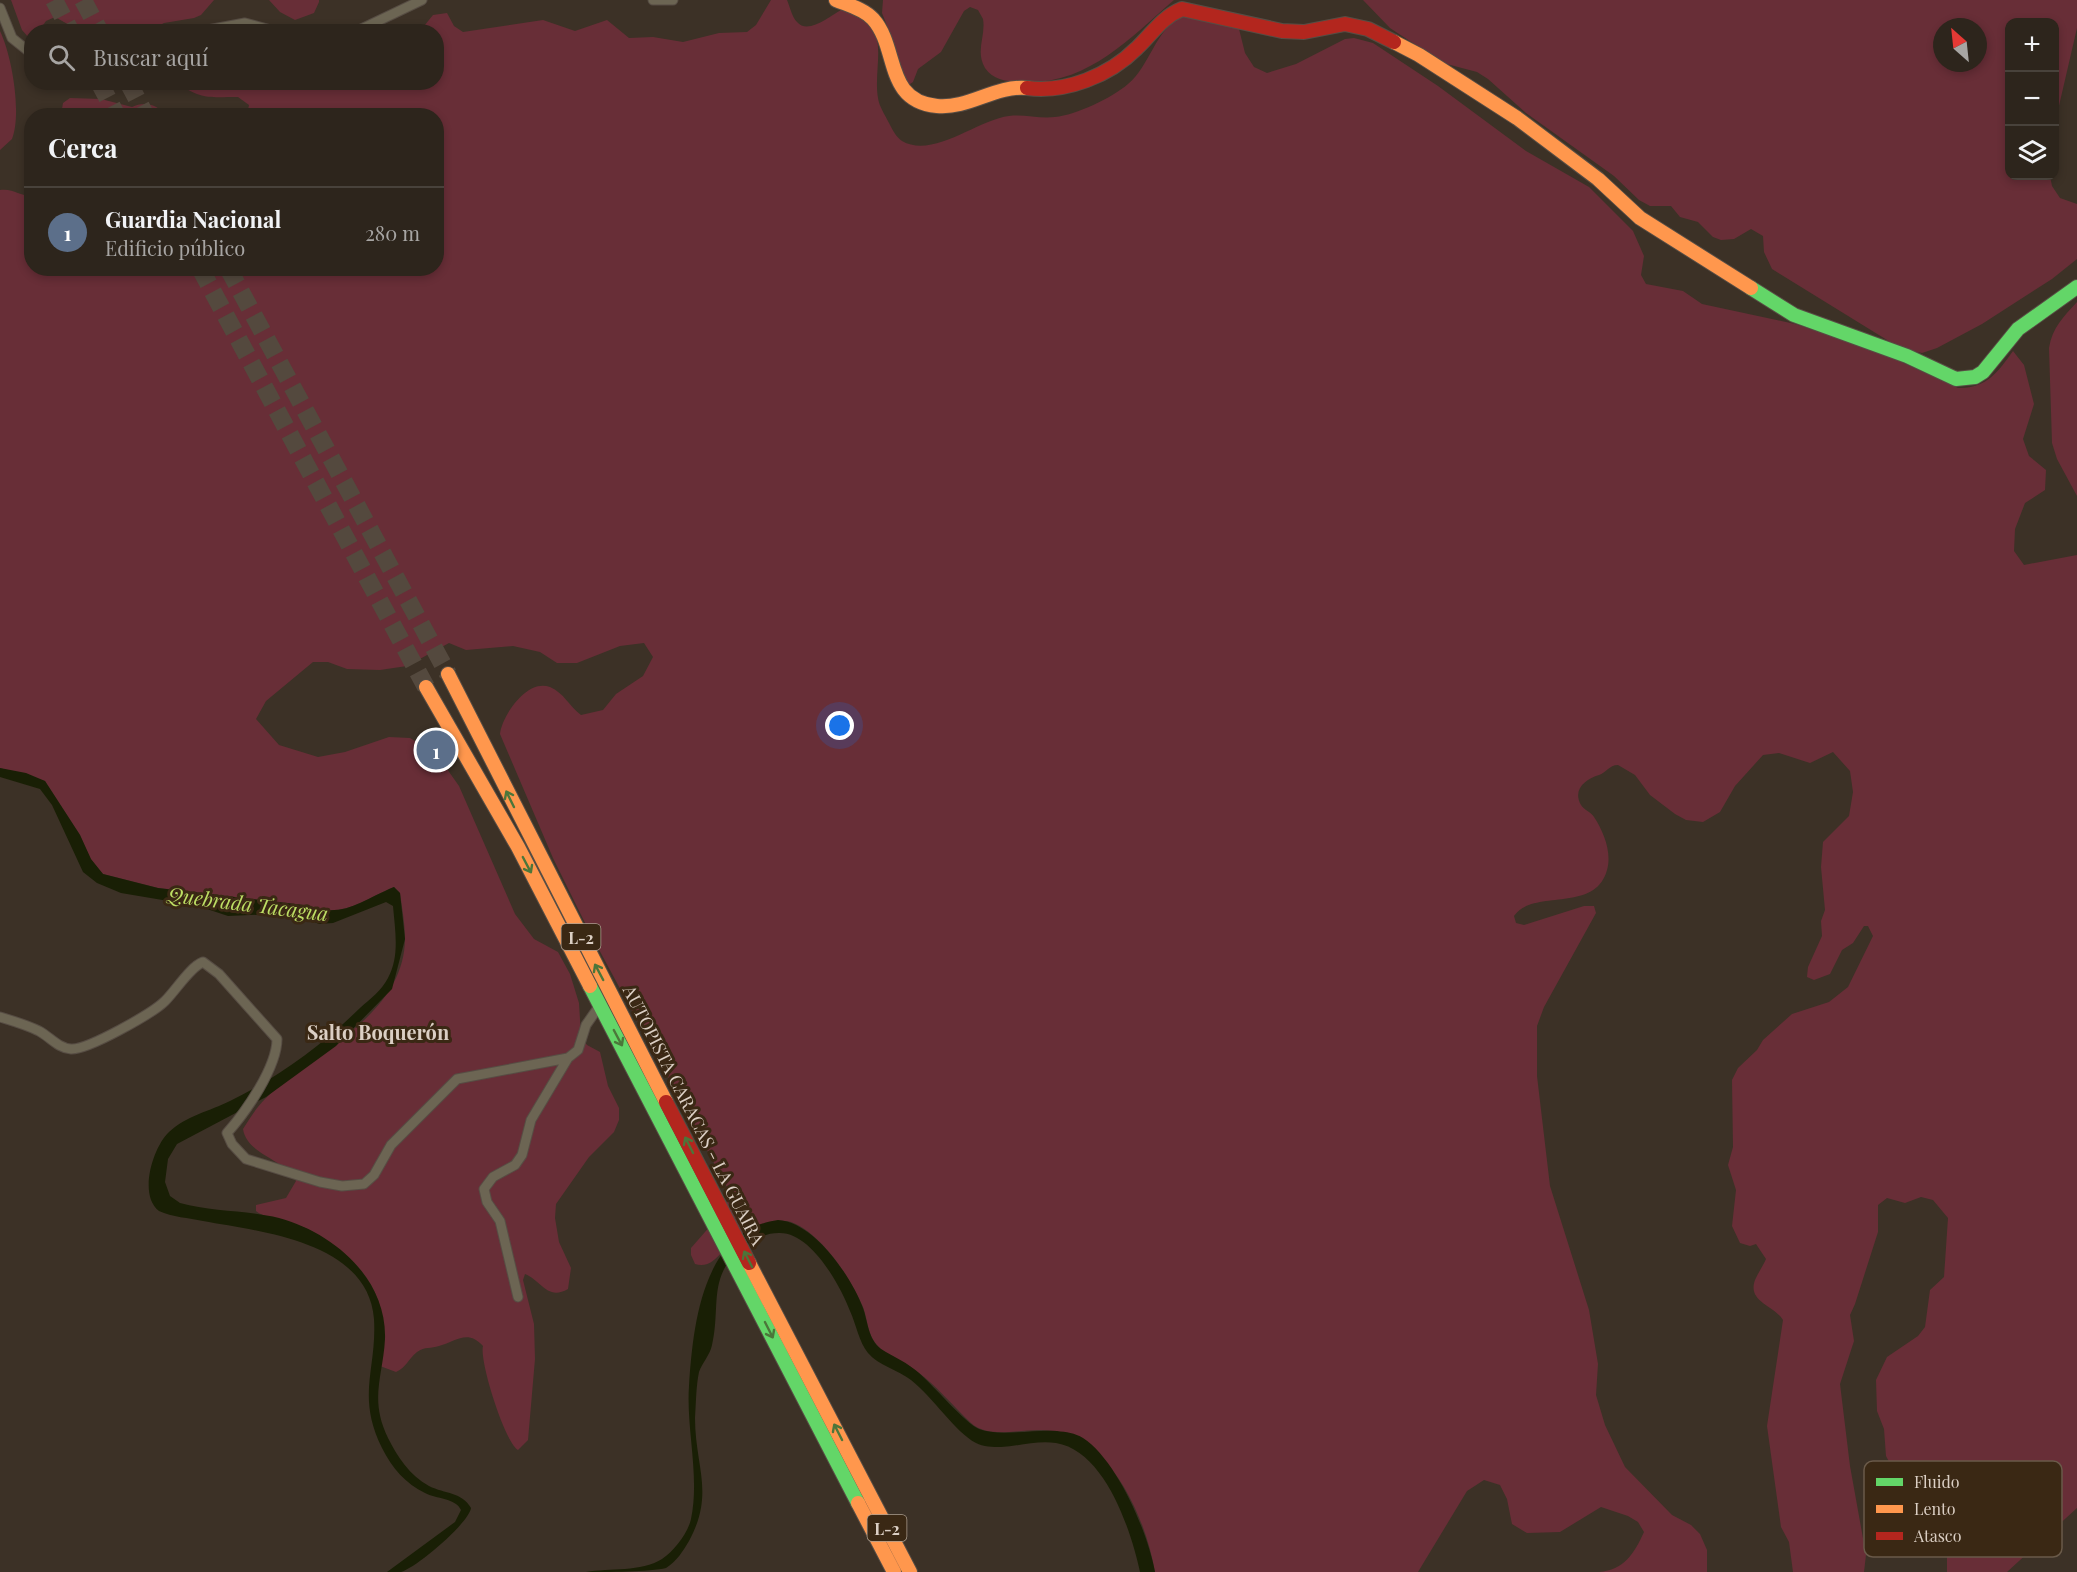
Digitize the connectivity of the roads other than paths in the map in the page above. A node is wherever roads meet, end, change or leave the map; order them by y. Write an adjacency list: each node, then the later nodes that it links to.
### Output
1 (422, 0): 6 (street)
2 (652, 0): 3 (street)
3 (673, 0)
4 (836, 0): 8 (main road)
5 (0, 8): 7 (street)
6 (372, 24)
7 (24, 48)
8 (2077, 287)
9 (448, 674): 14 (main road, AUTOPISTA CARACAS - LA GUAIRA / L-2, one-way to 9)
10 (426, 687): 11 (main road, AUTOPISTA CARACAS - LA GUAIRA / L-2, one-way to 11)
11 (600, 1005): 13 (street); 14 (main road, AUTOPISTA CARACAS - LA GUAIRA / L-2, one-way to 14)
12 (0, 1017): 13 (street)
13 (568, 1058): 15 (street)
14 (710, 1200): 16 (main road, AUTOPISTA CARACAS - LA GUAIRA / L-2)
15 (518, 1297)
16 (858, 1487): 17 (main road, AUTOPISTA CARACAS - LA GUAIRA / L-2); 18 (main road, AUTOPISTA CARACAS - LA GUAIRA / L-2)
17 (894, 1572)
18 (910, 1572)

